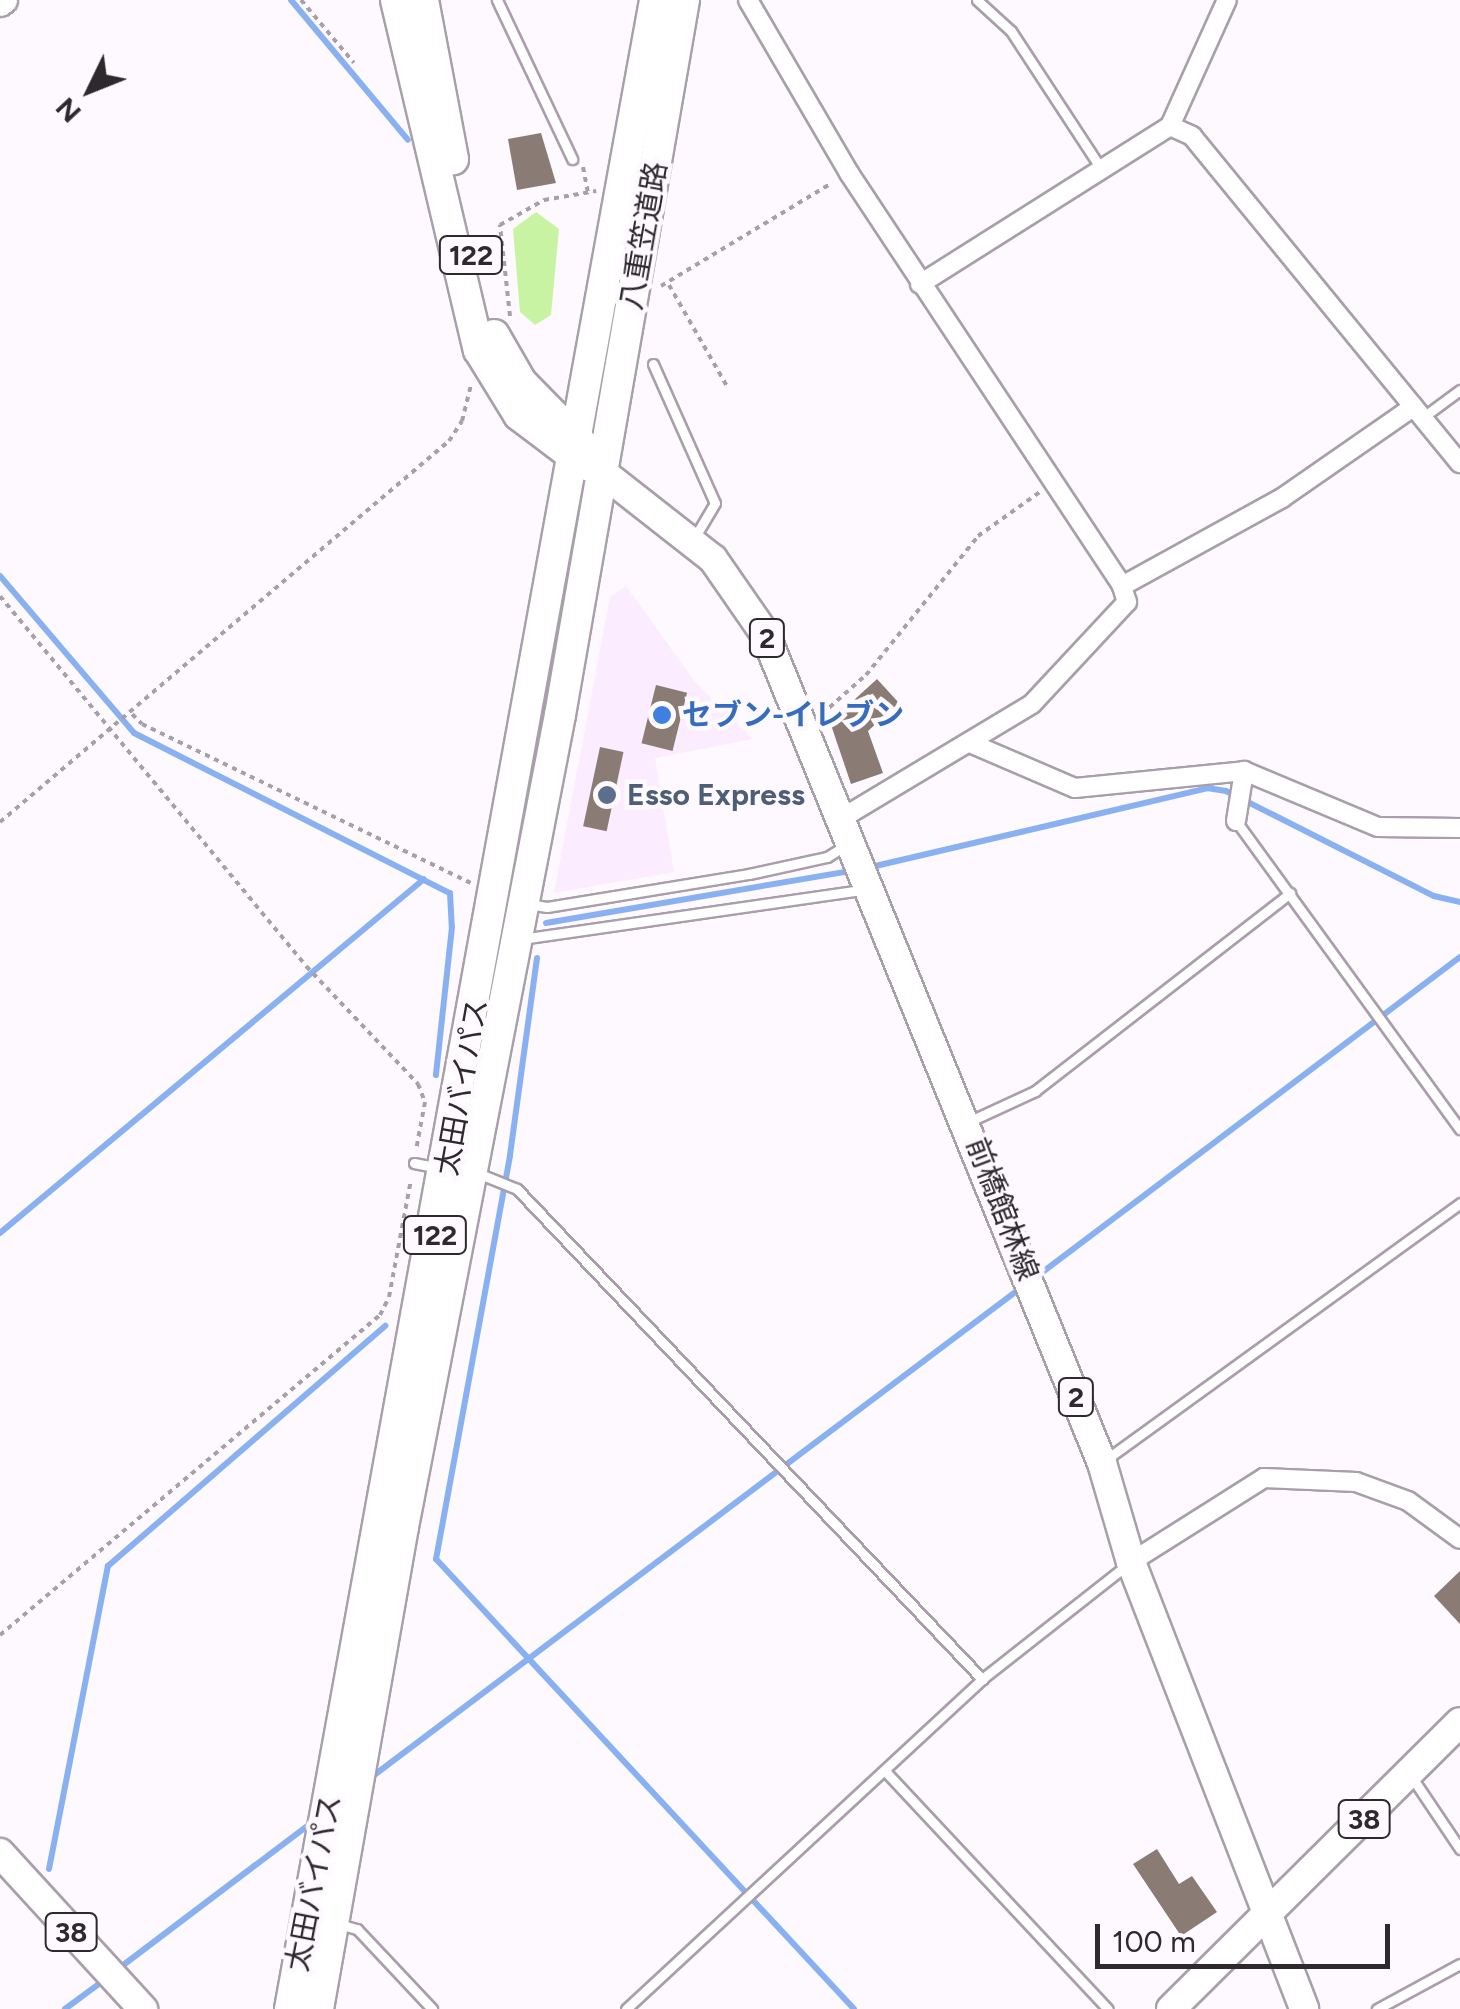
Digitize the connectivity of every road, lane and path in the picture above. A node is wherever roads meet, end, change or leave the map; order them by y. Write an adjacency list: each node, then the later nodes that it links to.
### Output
1 (302, 0): 10 (path)
2 (396, 0): 19 (highway, 122)
3 (423, 0): 24 (highway, 122)
4 (498, 0): 12 (lane)
5 (655, 0): 24 (highway, 八重笠道路 / 122)
6 (684, 0): 26 (highway, 八重笠道路 / 122)
7 (748, 0): 14 (street)
8 (977, 0): 13 (lane)
9 (1227, 0): 11 (street)
10 (354, 62)
11 (1170, 126): 13 (street); 23 (street)
12 (577, 161): 16 (path)
13 (1102, 170): 17 (street)
14 (849, 173): 17 (street); 21 (path)
15 (601, 190): 16 (path)
16 (588, 194): 18 (path)
17 (920, 284): 27 (street)
18 (510, 319)
19 (483, 362): 24 (highway, 122); 31 (path)
20 (653, 364): 28 (lane)
21 (728, 388)
22 (1460, 390): 23 (lane)
23 (1418, 413): 25 (street); 29 (street)
24 (574, 447): 26 (highway, 122); 41 (highway, 太田バイパス / 122)
25 (1460, 463)
26 (602, 472): 28 (main road, 前橋館林線 / 2); 41 (highway, 太田バイパス / 122)
27 (1051, 485): 29 (street); 32 (path)
28 (693, 540): 32 (main road, 前橋館林線 / 2)
29 (1122, 586): 34 (street)
30 (0, 596): 33 (path)
31 (132, 714): 33 (path); 41 (path)
32 (803, 722): 39 (main road, 前橋館林線 / 2)
33 (112, 729): 37 (path); 45 (path)
34 (970, 743): 35 (street); 39 (street)
35 (1242, 779): 36 (street); 38 (street)
36 (1236, 816): 40 (lane)
37 (0, 822)
38 (1460, 828)
39 (858, 858): 41 (lane); 42 (lane); 43 (main road, 前橋館林線 / 2)
40 (1290, 893): 43 (lane); 44 (lane)
41 (512, 897): 42 (highway, 太田バイパス / 122); 46 (highway, 太田バイパス / 122)
42 (519, 938): 46 (highway, 太田バイパス / 122)
43 (968, 1122): 48 (main road, 前橋館林線 / 2)
44 (1460, 1129)
45 (414, 1163): 46 (lane); 51 (path)
46 (460, 1170): 52 (lane); 59 (highway, 太田バイパス / 122); 62 (highway, 太田バイパス / 122)
47 (1460, 1203): 48 (lane)
48 (1102, 1462): 50 (main road, 前橋館林線 / 2)
49 (1460, 1539): 50 (street)
50 (1130, 1562): 52 (lane); 58 (main road, 前橋館林線 / 2)
51 (0, 1635)
52 (982, 1679): 54 (lane)
53 (1460, 1722): 55 (main road, 38)
54 (885, 1771): 65 (lane); 66 (lane)
55 (1409, 1774): 56 (lane); 58 (main road, 38)
56 (1460, 1848)
57 (0, 1853): 61 (main road, 38)
58 (1268, 1916): 67 (main road, 38); 68 (main road, 前橋館林線 / 2)
59 (332, 1922): 63 (highway, 太田バイパス / 122); 64 (lane)
60 (1460, 1964): 69 (lane)
61 (143, 2009)
62 (290, 2009)
63 (318, 2009)
64 (432, 2009)
65 (626, 2009)
66 (1108, 2009)
67 (1171, 2009)
68 (1304, 2009)
69 (1378, 2009)

